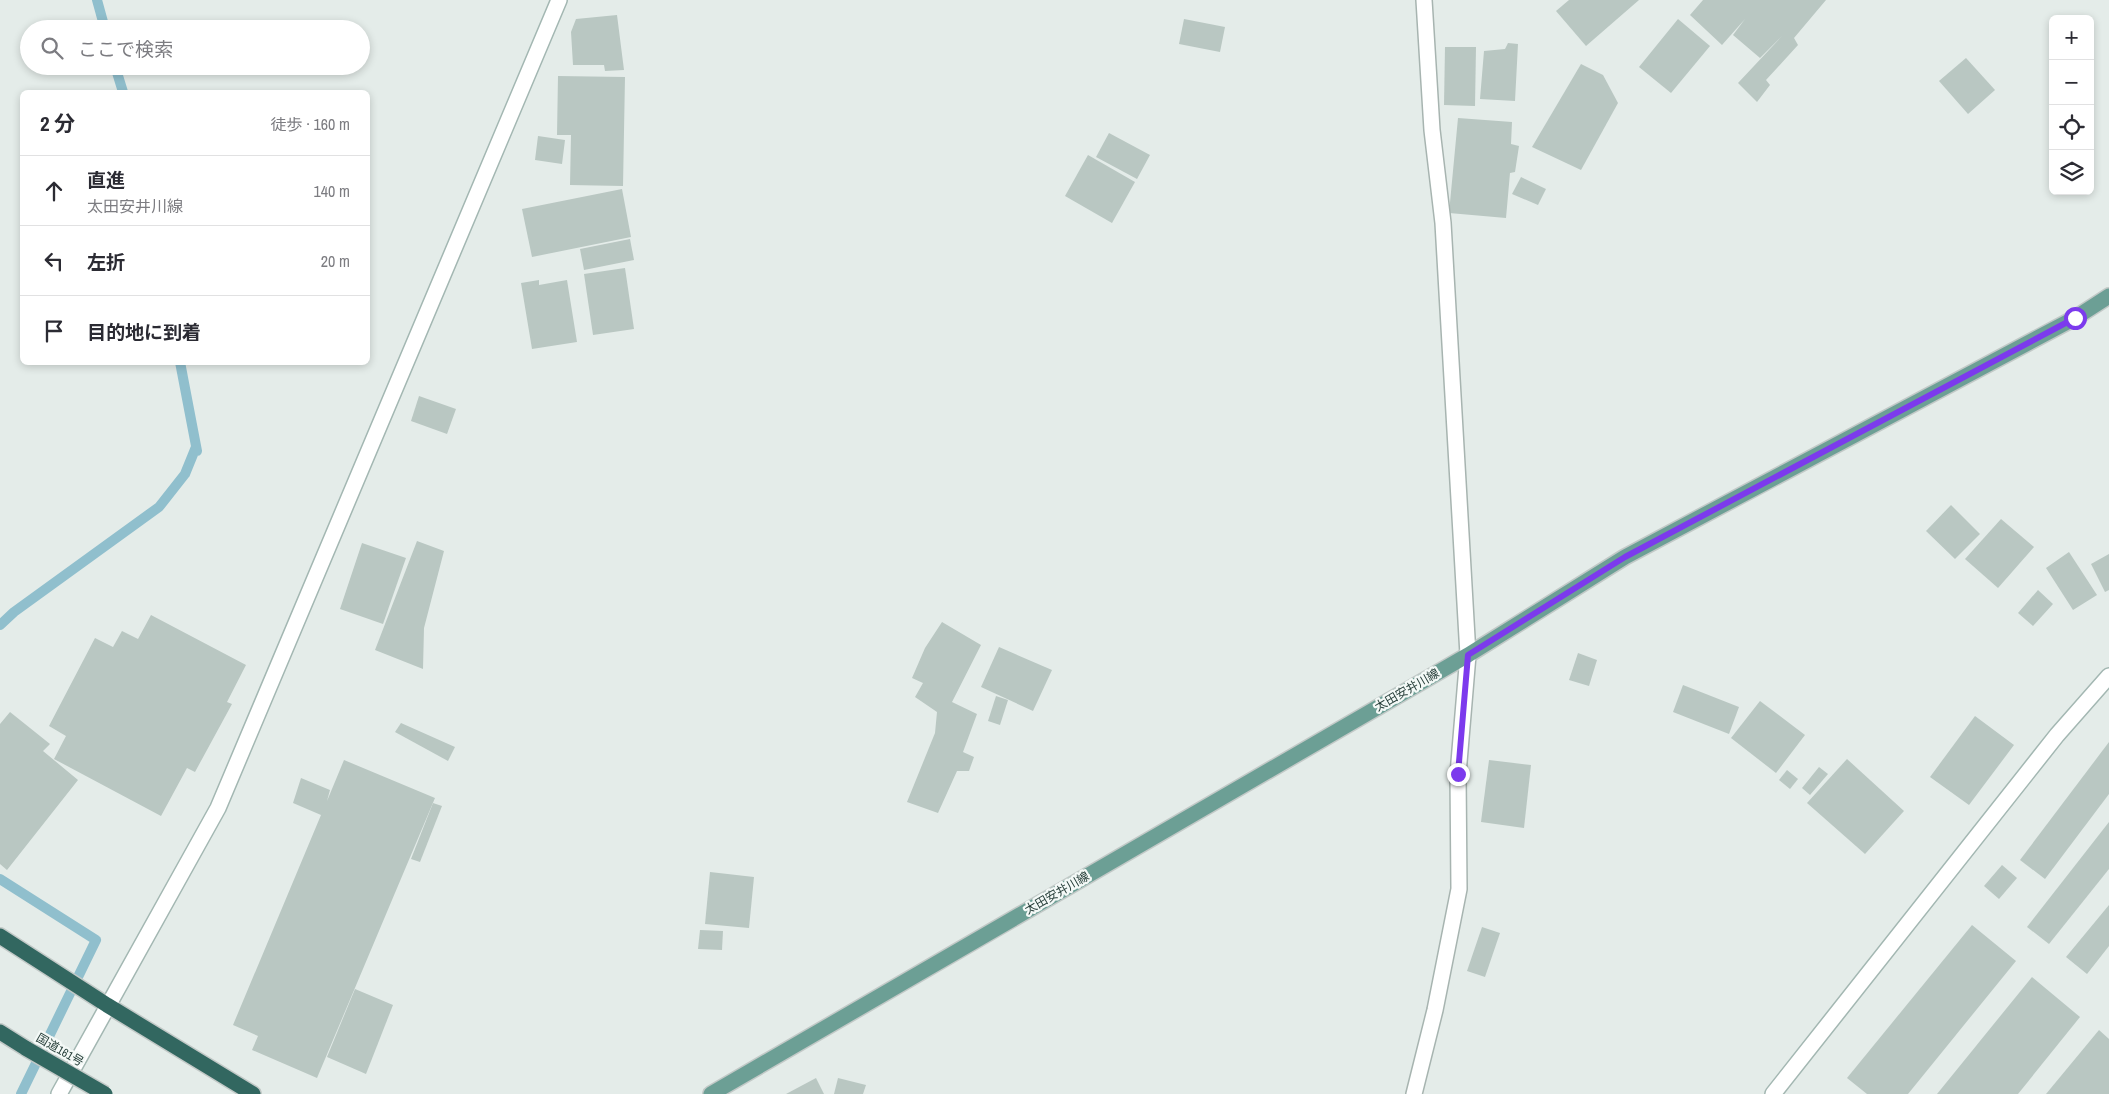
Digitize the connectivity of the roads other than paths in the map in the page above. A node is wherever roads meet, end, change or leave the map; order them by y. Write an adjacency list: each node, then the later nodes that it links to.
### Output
1 (559, 0): 7 (street)
2 (1424, 0): 4 (street)
3 (2109, 296): 4 (main road, 太田安井川線)
4 (1468, 655): 12 (main road, 太田安井川線); 13 (street)
5 (2109, 676): 14 (street)
6 (0, 936): 7 (highway)
7 (107, 1005): 9 (street); 11 (highway)
8 (0, 1032): 10 (highway, 国道161号, bridge)
9 (59, 1094)
10 (105, 1094)
11 (253, 1094)
12 (711, 1094)
13 (1414, 1094)
14 (1773, 1094)

